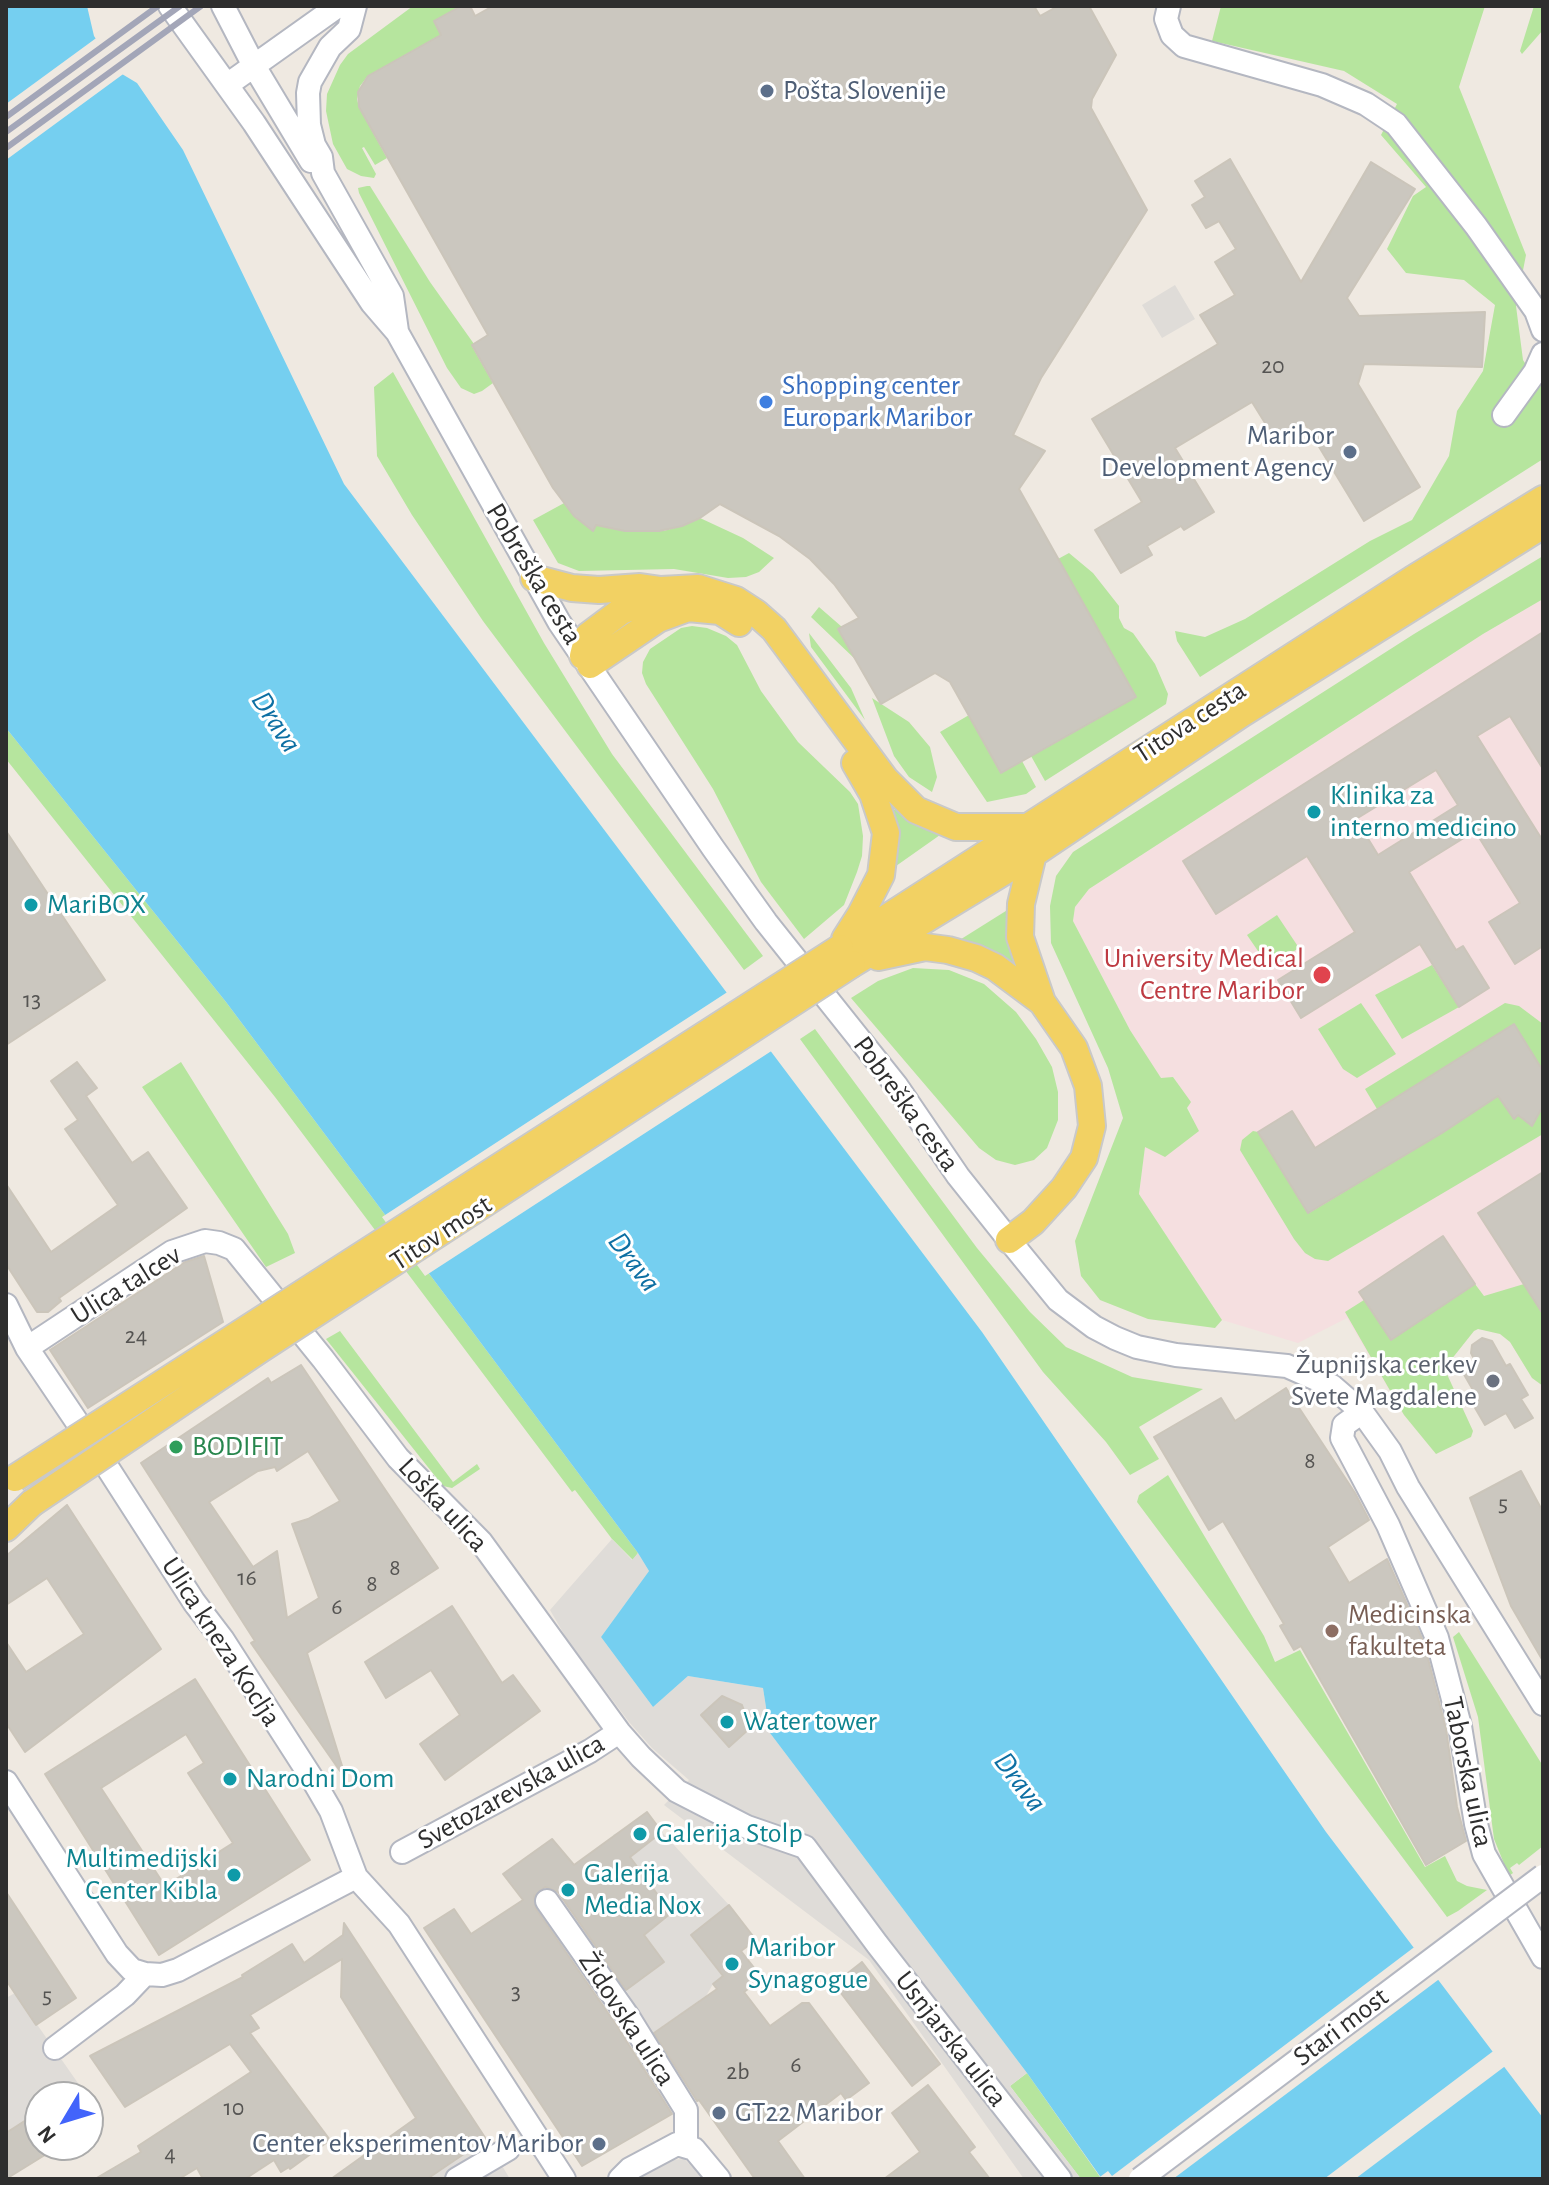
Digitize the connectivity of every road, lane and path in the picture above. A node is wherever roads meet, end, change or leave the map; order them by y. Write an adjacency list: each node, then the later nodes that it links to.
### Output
1 (170, 6): 7 (street, Pobreška cesta)
2 (223, 6): 6 (street)
3 (338, 6): 6 (street)
4 (355, 6): 8 (street, Pobreška cesta)
5 (1169, 6): 9 (street)
6 (254, 66): 7 (street); 8 (street)
7 (227, 85): 10 (street, Pobreška cesta)
8 (323, 173): 10 (street, Pobreška cesta)
9 (1543, 330)
10 (397, 332): 15 (street, Pobreška cesta)
11 (1543, 354): 12 (street)
12 (1504, 415)
13 (1543, 499): 18 (main road, Titova cesta)
14 (1543, 525): 19 (main road, Titova cesta)
15 (534, 578): 16 (main road); 17 (street, Pobreška cesta)
16 (661, 590): 17 (main road); 18 (main road)
17 (586, 660): 20 (main road); 22 (street, Pobreška cesta)
18 (1027, 827): 20 (main road, Titova cesta)
19 (1033, 854): 20 (main road, Titova cesta); 21 (main road)
20 (846, 956): 21 (main road); 27 (main road, Titov most, bridge); 28 (main road, Titov most, bridge)
21 (1042, 1002): 22 (main road)
22 (1009, 1240): 26 (street, Pobreška cesta)
23 (263, 1283): 25 (street, Ulica talcev); 32 (street, Loška ulica)
24 (6, 1305): 25 (street, Ulica kneza Koclja)
25 (27, 1348): 36 (street, Ulica kneza Koclja)
26 (1362, 1412): 31 (street, Pobreška cesta); 38 (street, Taborska ulica)
27 (9, 1482)
28 (32, 1503): 29 (main road); 30 (main road)
29 (6, 1512)
30 (6, 1528)
31 (1543, 1704)
32 (619, 1732): 34 (street, Svetozarevska ulica); 47 (street, Usnjarska ulica)
33 (6, 1782): 39 (street)
34 (402, 1852)
35 (1543, 1876): 48 (street, Stari most, bridge)
36 (356, 1877): 39 (street); 44 (street, Ulica kneza Koclja)
37 (547, 1901): 41 (street, Židovska ulica)
38 (1543, 1957)
39 (145, 1974): 40 (street)
40 (60, 2044)
41 (686, 2146): 45 (street); 46 (street)
42 (508, 2149): 43 (street)
43 (457, 2179)
44 (564, 2179)
45 (620, 2179)
46 (719, 2179)
47 (1060, 2179)
48 (1140, 2179)

